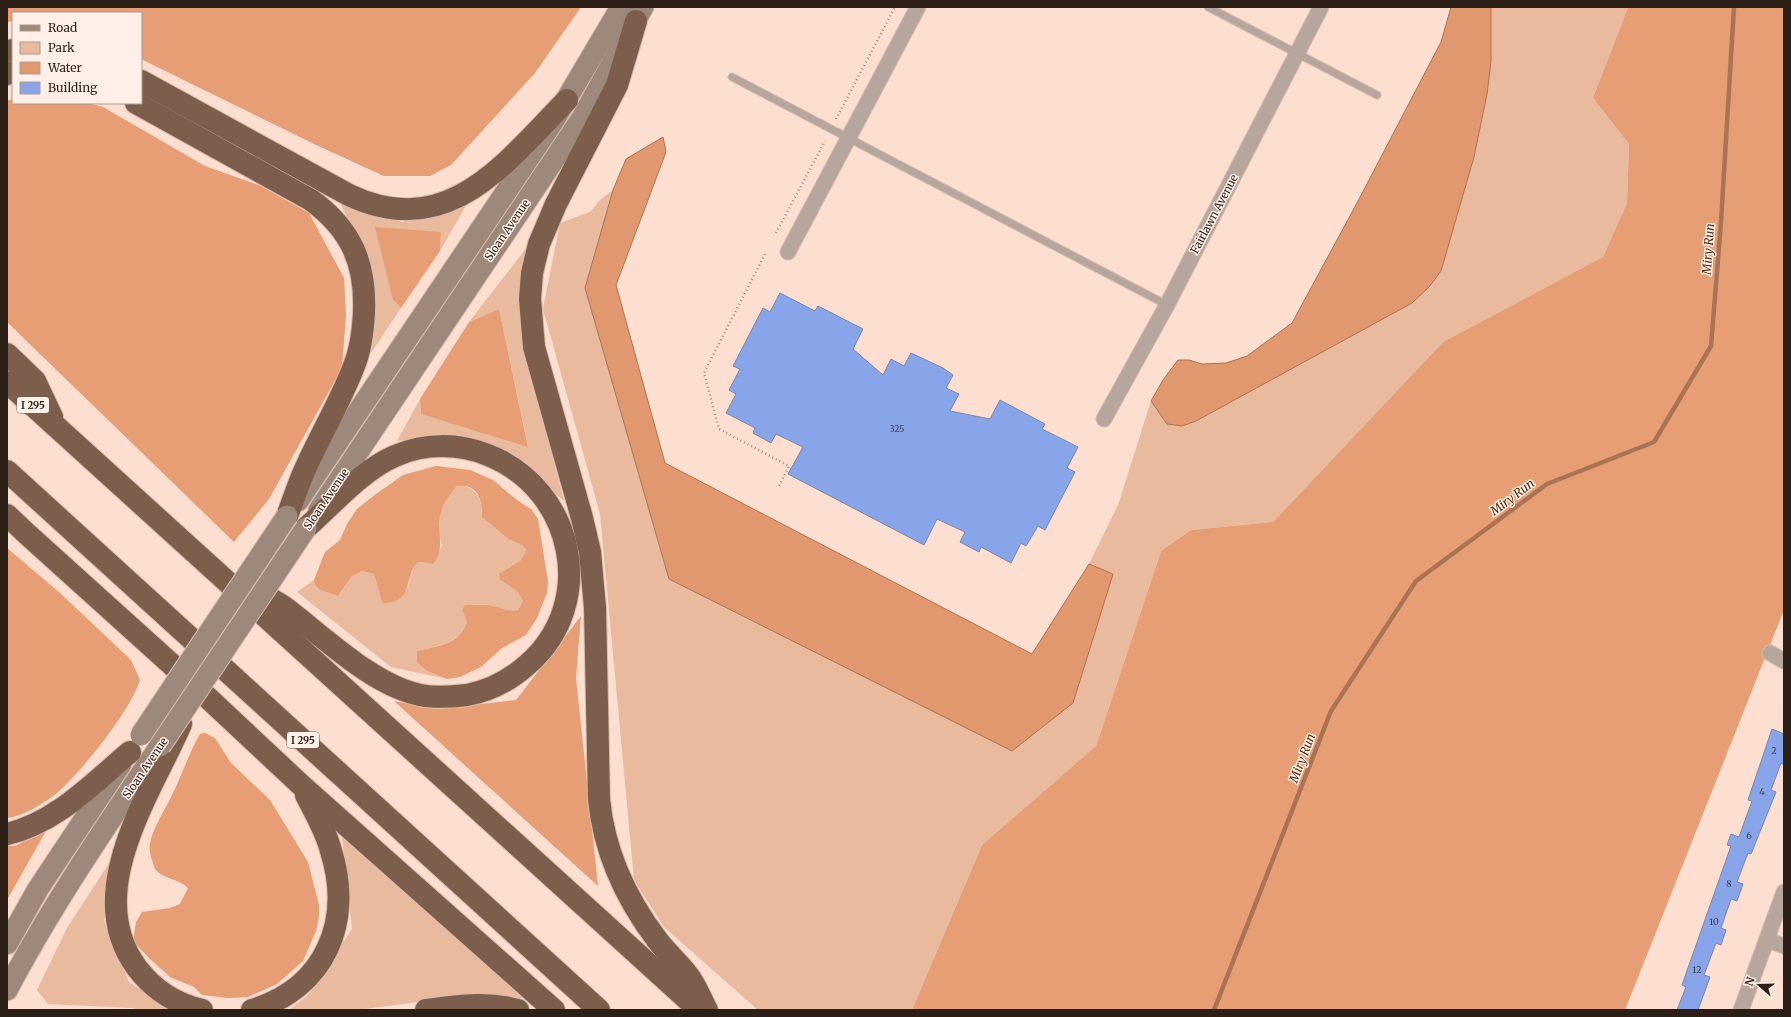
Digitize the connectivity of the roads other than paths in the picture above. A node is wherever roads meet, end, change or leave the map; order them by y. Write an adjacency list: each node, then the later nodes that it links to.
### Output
1 (918, 7): 11 (street)
2 (1208, 7): 5 (lane)
3 (1321, 7): 5 (street, Fairlawn Avenue)
4 (634, 12): 9 (main road, Sloan Avenue); 22 (main road, Sloan Avenue); 44 (highway)
5 (1298, 54): 8 (lane); 13 (street, Fairlawn Avenue)
6 (732, 77): 11 (lane)
7 (142, 82): 9 (highway)
8 (1377, 95)
9 (567, 100): 20 (main road, Sloan Avenue)
10 (138, 104): 20 (highway)
11 (849, 139): 12 (street); 13 (lane)
12 (788, 252)
13 (1166, 305): 16 (street, Fairlawn Avenue)
14 (7, 354): 17 (highway)
15 (7, 382): 17 (highway, I 295)
16 (1104, 419)
17 (58, 428): 24 (highway, I 295)
18 (7, 471): 42 (highway, I 295)
19 (7, 515): 23 (highway)
20 (287, 516): 28 (main road, Sloan Avenue, bridge)
21 (7, 519): 23 (highway)
22 (306, 528): 24 (highway); 27 (main road, Sloan Avenue, bridge)
23 (27, 534): 30 (highway)
24 (217, 571): 43 (highway, I 295)
25 (1770, 653): 26 (street)
26 (1784, 661)
27 (191, 701): 29 (highway, bridge)
28 (136, 743): 31 (highway); 34 (main road, Sloan Avenue)
29 (164, 749): 36 (main road, Sloan Avenue); 37 (highway)
30 (300, 785): 38 (highway); 41 (highway)
31 (7, 834)
32 (1784, 892): 33 (street)
33 (1767, 940): 35 (street); 45 (street)
34 (7, 944)
35 (1784, 946)
36 (7, 990)
37 (202, 1010)
38 (252, 1010)
39 (426, 1010): 40 (highway)
40 (518, 1010)
41 (554, 1010)
42 (599, 1010)
43 (699, 1010)
44 (707, 1010)
45 (1741, 1010)

